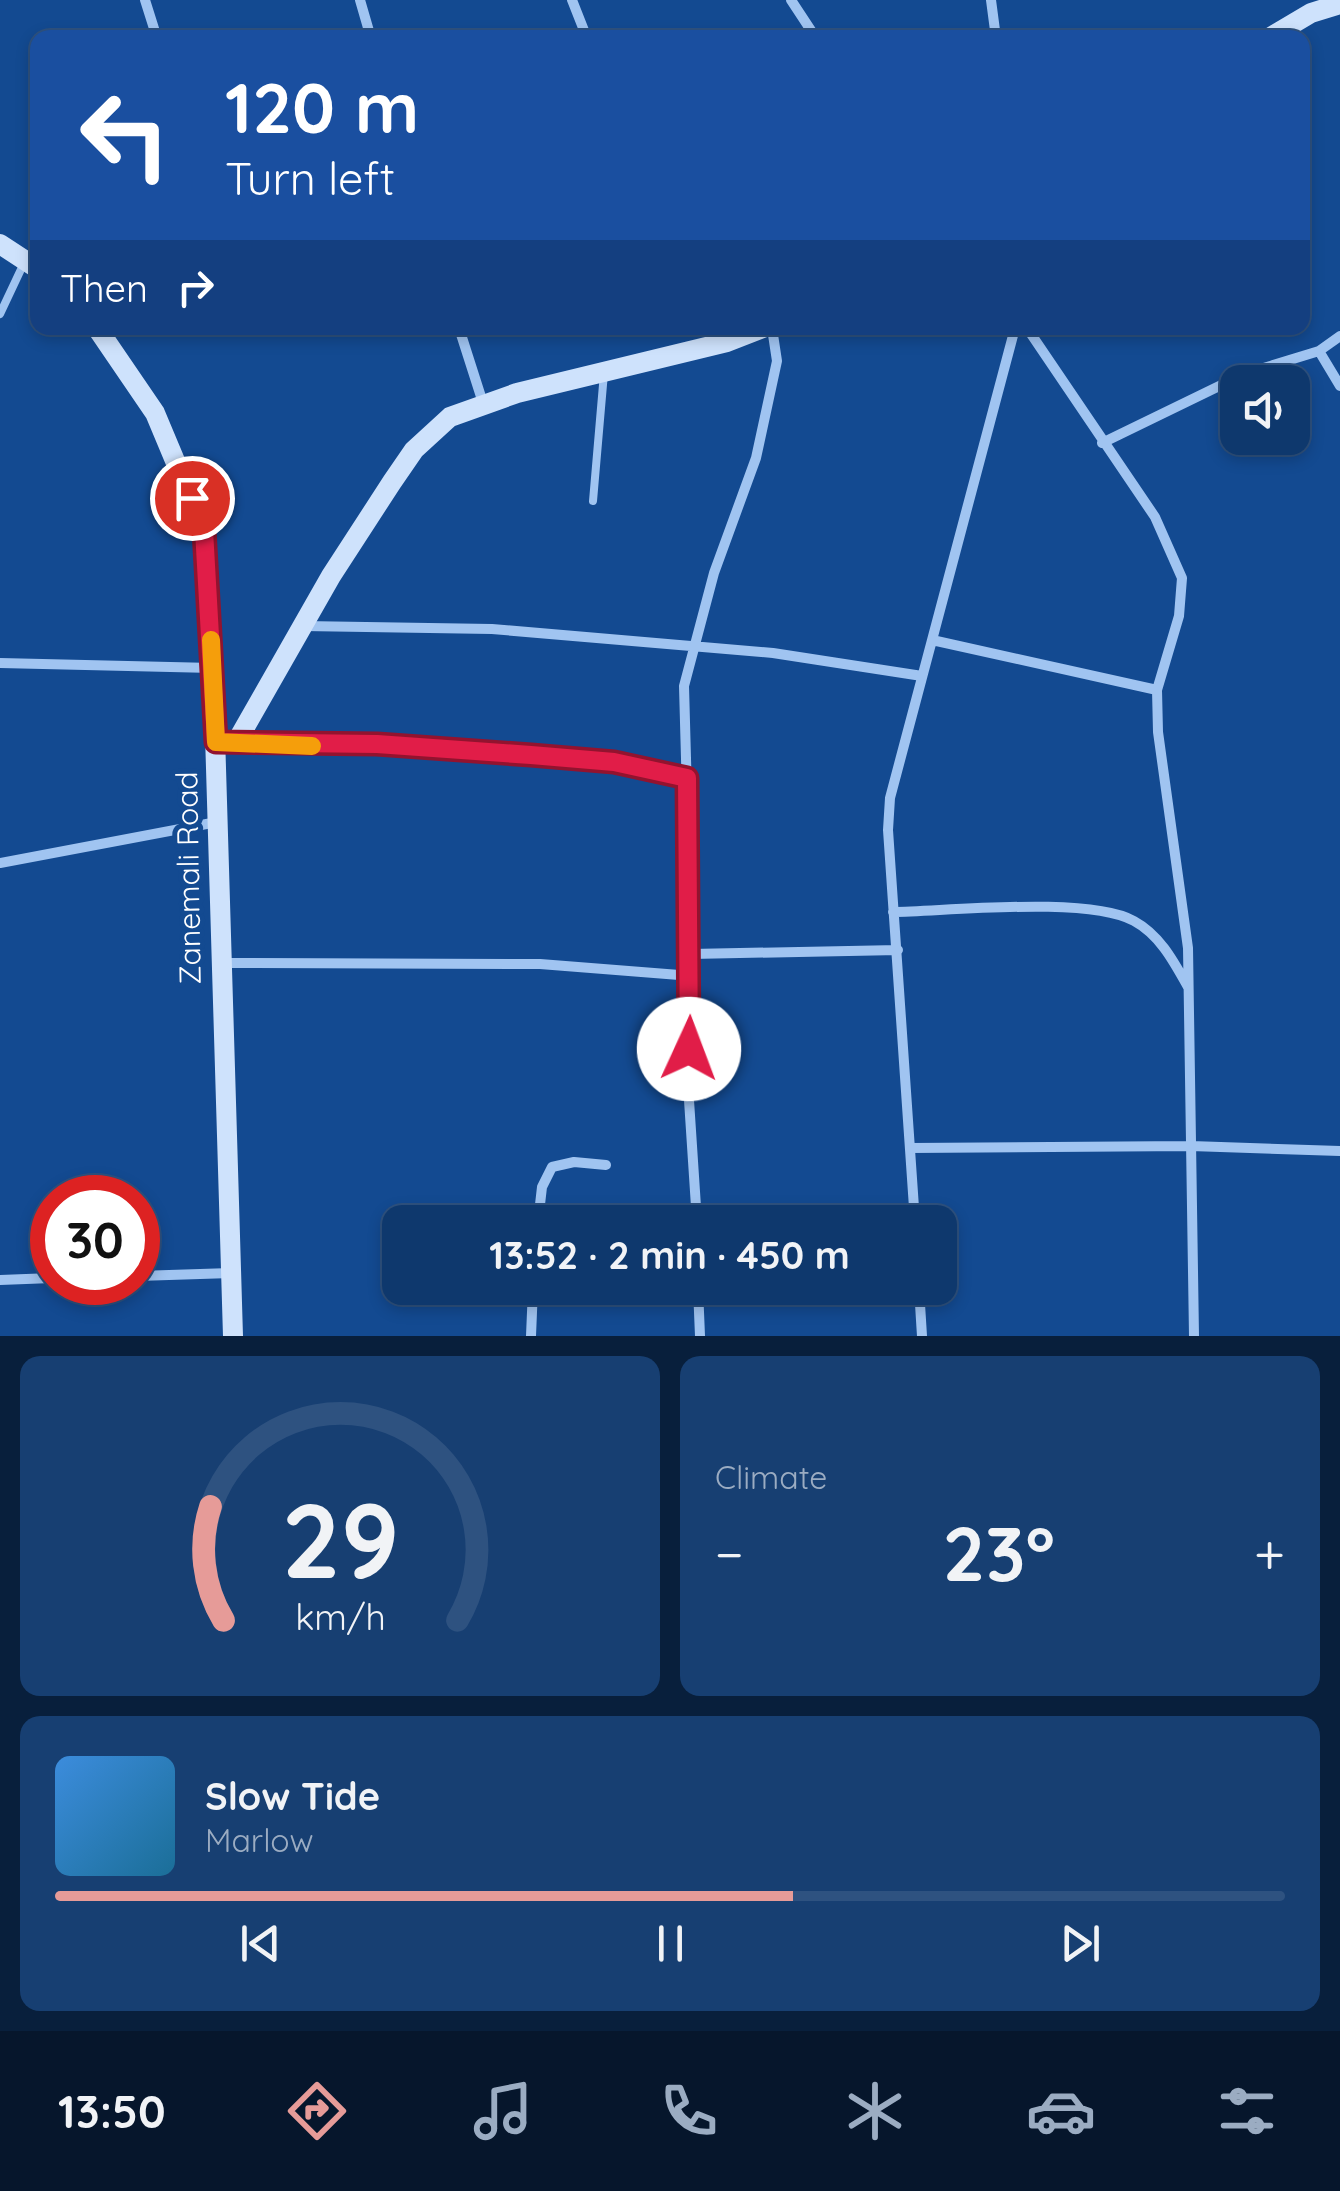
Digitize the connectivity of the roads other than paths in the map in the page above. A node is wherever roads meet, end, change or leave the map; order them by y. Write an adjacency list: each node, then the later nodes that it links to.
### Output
1 (145, 0): 7 (street)
2 (360, 0): 8 (street)
3 (572, 0): 9 (street)
4 (791, 0): 10 (street)
5 (991, 0): 11 (street)
6 (1340, 4): 12 (street)
7 (154, 30)
8 (369, 30)
9 (584, 30)
10 (811, 30)
11 (995, 30)
12 (1283, 30)
13 (0, 244): 14 (street)
14 (30, 263)
15 (30, 267): 16 (lane)
16 (0, 314)
17 (102, 335): 34 (street, Zanemali Road)
18 (461, 335): 27 (street)
19 (720, 335): 25 (street)
20 (773, 335): 32 (street)
21 (1013, 335): 31 (street)
22 (1032, 335): 28 (street)
23 (1340, 336): 24 (street)
24 (1318, 351): 26 (street); 28 (street)
25 (604, 373): 27 (street); 29 (lane)
26 (1340, 386)
27 (483, 403): 30 (street)
28 (1102, 443): 36 (street)
29 (593, 500)
30 (302, 626): 32 (street); 37 (street)
31 (932, 640): 35 (street); 36 (street)
32 (692, 646): 35 (street); 39 (street)
33 (0, 663): 34 (street)
34 (213, 668): 38 (street, Zanemali Road)
35 (922, 676): 42 (street)
36 (1156, 690): 47 (street)
37 (237, 741): 38 (street); 39 (street)
38 (216, 742): 40 (street, Zanemali Road)
39 (687, 778): 44 (street)
40 (218, 821): 41 (street); 45 (street, Zanemali Road)
41 (0, 864)
42 (893, 912): 43 (street); 47 (street)
43 (898, 950): 44 (street); 49 (street)
44 (690, 954): 46 (street)
45 (221, 963): 46 (street); 55 (street, Zanemali Road)
46 (692, 976): 53 (street)
47 (1188, 988): 48 (street)
48 (1191, 1146): 49 (street); 50 (street); 66 (street)
49 (910, 1148): 54 (street)
50 (1340, 1150)
51 (606, 1165): 52 (street)
52 (540, 1205)
53 (695, 1205)
54 (914, 1205)
55 (231, 1273): 56 (street); 62 (street, Zanemali Road)
56 (160, 1275)
57 (30, 1279): 58 (street)
58 (0, 1280)
59 (532, 1305): 63 (street)
60 (699, 1305): 64 (street)
61 (920, 1305): 65 (street)
62 (233, 1336)
63 (531, 1336)
64 (700, 1336)
65 (922, 1336)
66 (1194, 1336)

